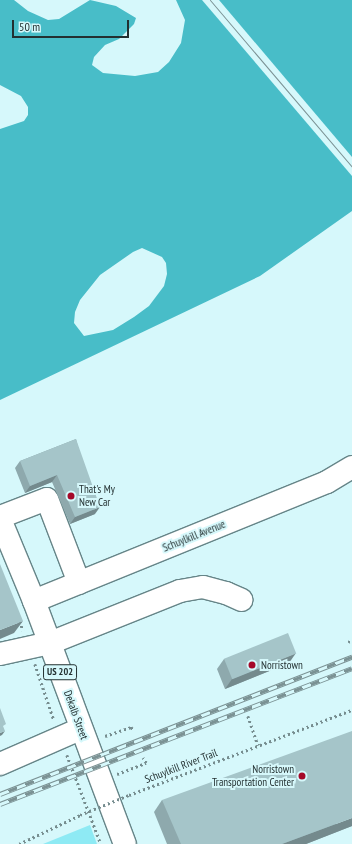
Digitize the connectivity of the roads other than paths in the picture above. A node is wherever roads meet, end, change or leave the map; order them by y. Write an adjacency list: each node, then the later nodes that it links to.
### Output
1 (352, 467): 3 (main road, Schuylkill Avenue)
2 (0, 518): 3 (main road); 5 (main road, Dekalb Street / US 202)
3 (79, 583): 5 (main road, Schuylkill Avenue)
4 (242, 600): 6 (main road)
5 (34, 601): 6 (main road, Dekalb Street / US 202)
6 (50, 643): 7 (main road); 8 (main road, Dekalb Street / US 202)
7 (0, 654)
8 (80, 728): 9 (main road); 10 (main road, Dekalb Street / US 202)
9 (0, 764)
10 (125, 844)

